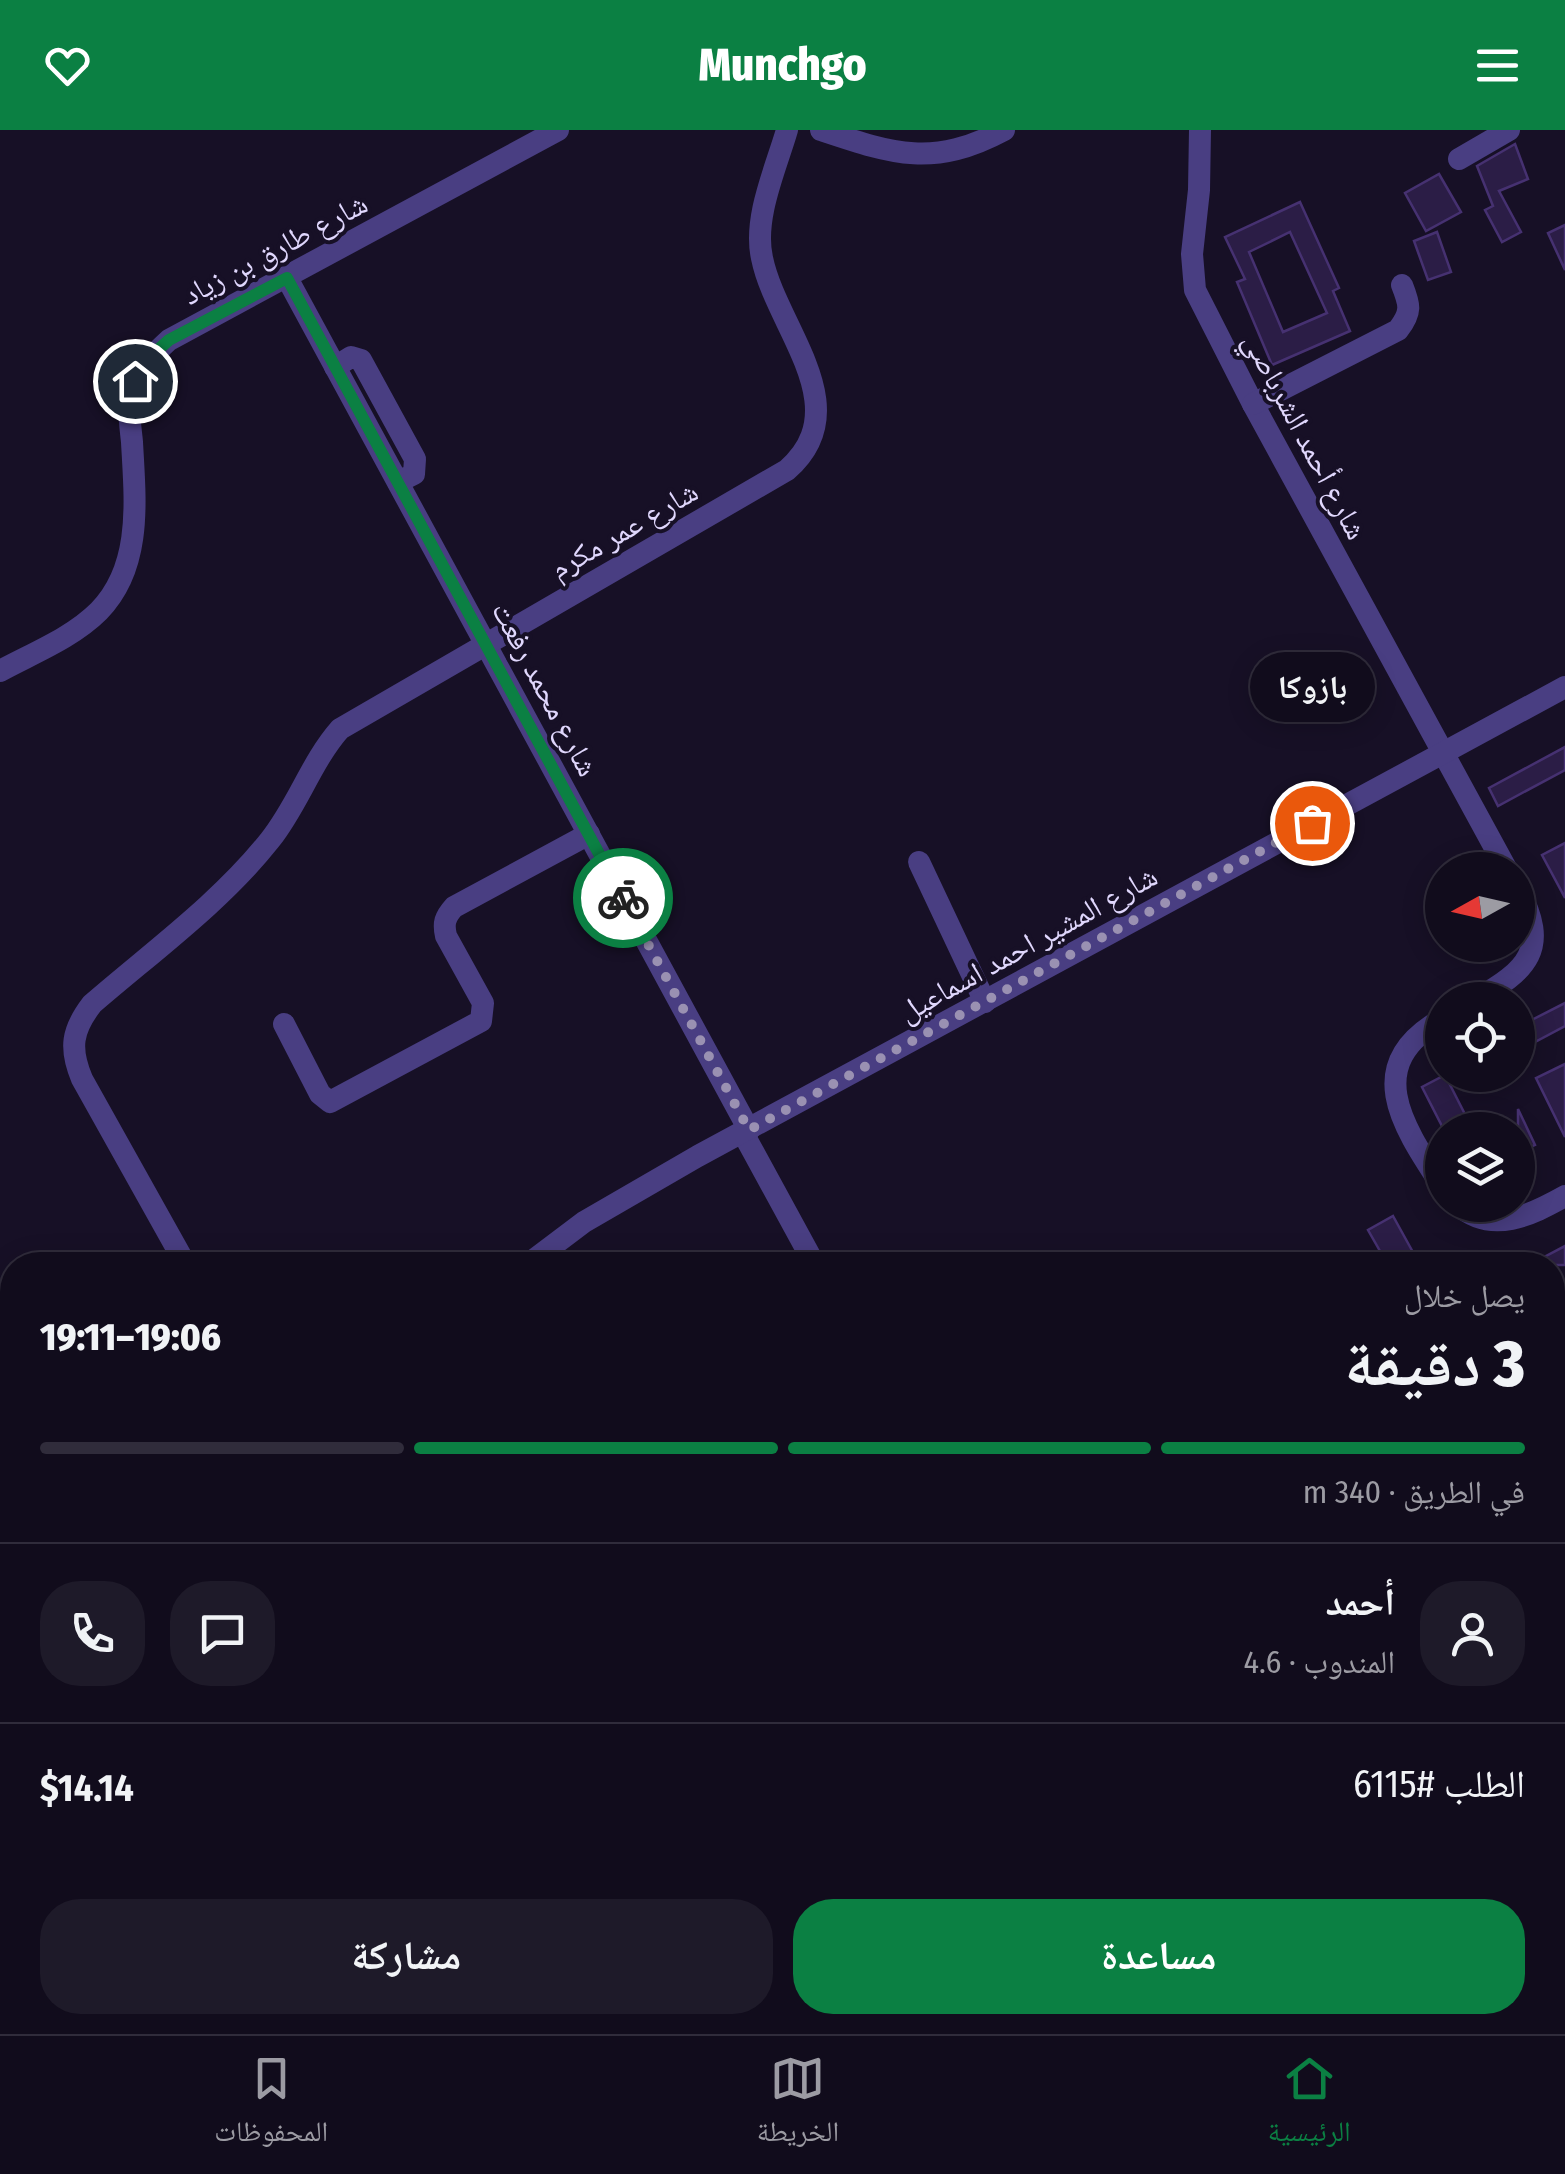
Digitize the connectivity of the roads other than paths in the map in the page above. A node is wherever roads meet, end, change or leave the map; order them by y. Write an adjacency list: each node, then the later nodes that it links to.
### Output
1 (558, 130): 8 (street, شارع طارق بن زياد)
2 (787, 130): 11 (street, شارع عمر مكرم)
3 (821, 130): 4 (street)
4 (1004, 130)
5 (1200, 130): 10 (street, شارع أحمد الشرباصي)
6 (1509, 130): 7 (street)
7 (1459, 159)
8 (287, 278): 11 (street, شارع محمد رفعت); 12 (street, شارع طارق بن زياد)
9 (1402, 285): 10 (street)
10 (1253, 404): 14 (street, شارع أحمد الشرباصي)
11 (486, 644): 15 (street, شارع محمد رفعت); 27 (street, شارع عمر مكرم)
12 (0, 671)
13 (1565, 686): 14 (street, شارع المشير احمد اسماعيل)
14 (1442, 751): 16 (street, شارع أحمد الشرباصي); 20 (street, شارع المشير احمد اسماعيل)
15 (589, 834): 21 (street); 23 (street, شارع محمد رفعت)
16 (1497, 852)
17 (919, 862): 20 (street)
18 (1524, 962): 19 (street)
19 (1507, 982)
20 (985, 1002): 23 (street, شارع المشير احمد اسماعيل)
21 (284, 1024)
22 (1425, 1028): 24 (street)
23 (746, 1131): 28 (street, شارع المشير احمد اسماعيل); 29 (street, شارع محمد رفعت)
24 (1425, 1156)
25 (1565, 1196): 26 (street)
26 (1535, 1211)
27 (179, 1252)
28 (545, 1252)
29 (808, 1252)

